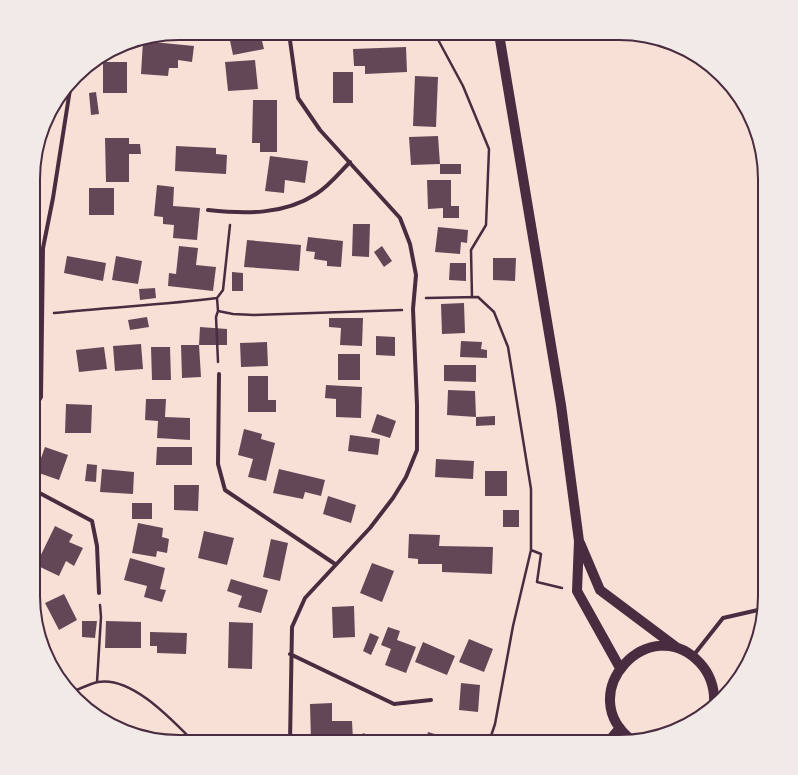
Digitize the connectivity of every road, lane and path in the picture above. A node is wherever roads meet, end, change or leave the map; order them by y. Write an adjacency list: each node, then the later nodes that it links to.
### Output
1 (290, 40): 5 (street)
2 (438, 40): 8 (path)
3 (500, 40): 16 (main road)
4 (69, 94): 12 (street)
5 (350, 162): 7 (street); 10 (street)
6 (208, 210): 7 (street)
7 (231, 212): 9 (path)
8 (472, 297): 10 (path); 17 (path)
9 (217, 298): 11 (path); 12 (path)
10 (413, 309): 11 (path); 18 (street)
11 (218, 311): 13 (path)
12 (43, 314): 14 (street)
13 (219, 374): 18 (street)
14 (40, 400)
15 (40, 493): 20 (street)
16 (579, 542): 19 (main road); 22 (main road)
17 (531, 550): 19 (path); 33 (path)
18 (335, 564): 23 (street)
19 (577, 591): 25 (main road)
20 (99, 593): 26 (path)
21 (757, 610): 24 (street)
22 (678, 649): 24 (main road); 25 (main road)
23 (290, 654): 29 (street); 32 (street)
24 (693, 656): 28 (main road)
25 (620, 668): 30 (main road)
26 (97, 682): 27 (path); 31 (path)
27 (77, 690)
28 (714, 697)
29 (430, 700)
30 (620, 728): 34 (main road); 35 (main road)
31 (187, 735)
32 (290, 735)
33 (491, 735)
34 (614, 735)
35 (628, 735)

